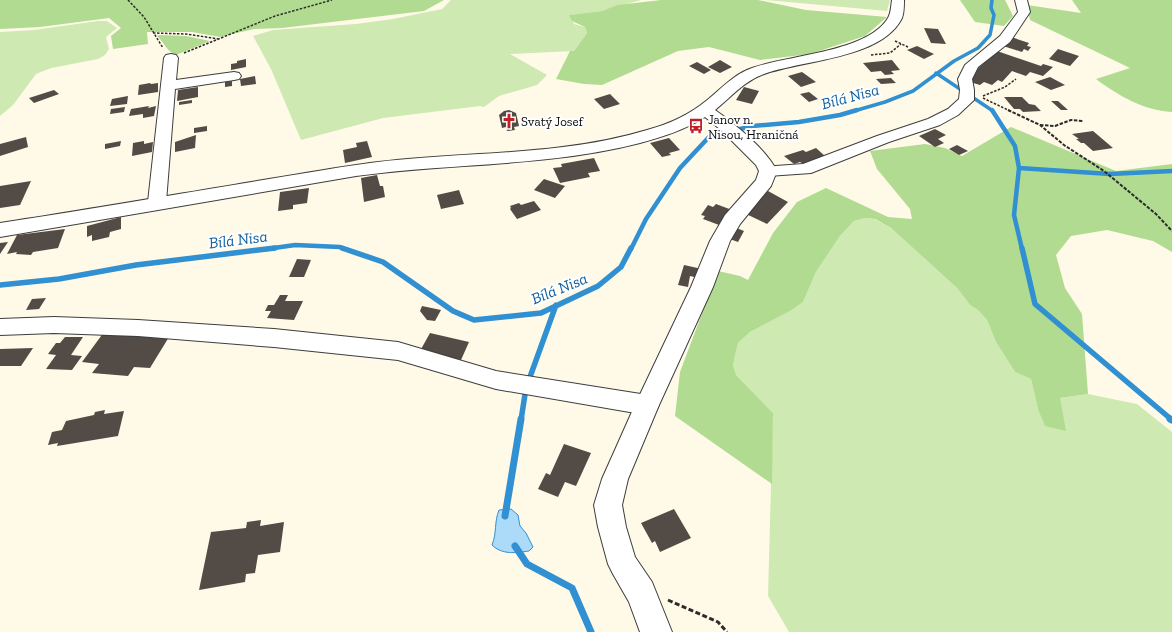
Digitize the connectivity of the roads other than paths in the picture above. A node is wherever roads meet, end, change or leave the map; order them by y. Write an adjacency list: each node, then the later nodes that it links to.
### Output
1 (898, 0): 6 (street)
2 (1021, 0): 7 (street)
3 (171, 58): 5 (street)
4 (234, 76): 5 (street)
5 (168, 86): 8 (street)
6 (705, 110): 7 (street); 8 (street)
7 (768, 171): 11 (street)
8 (157, 202): 9 (street)
9 (0, 230)
10 (0, 327): 11 (street)
11 (647, 405): 12 (street)
12 (656, 632)

